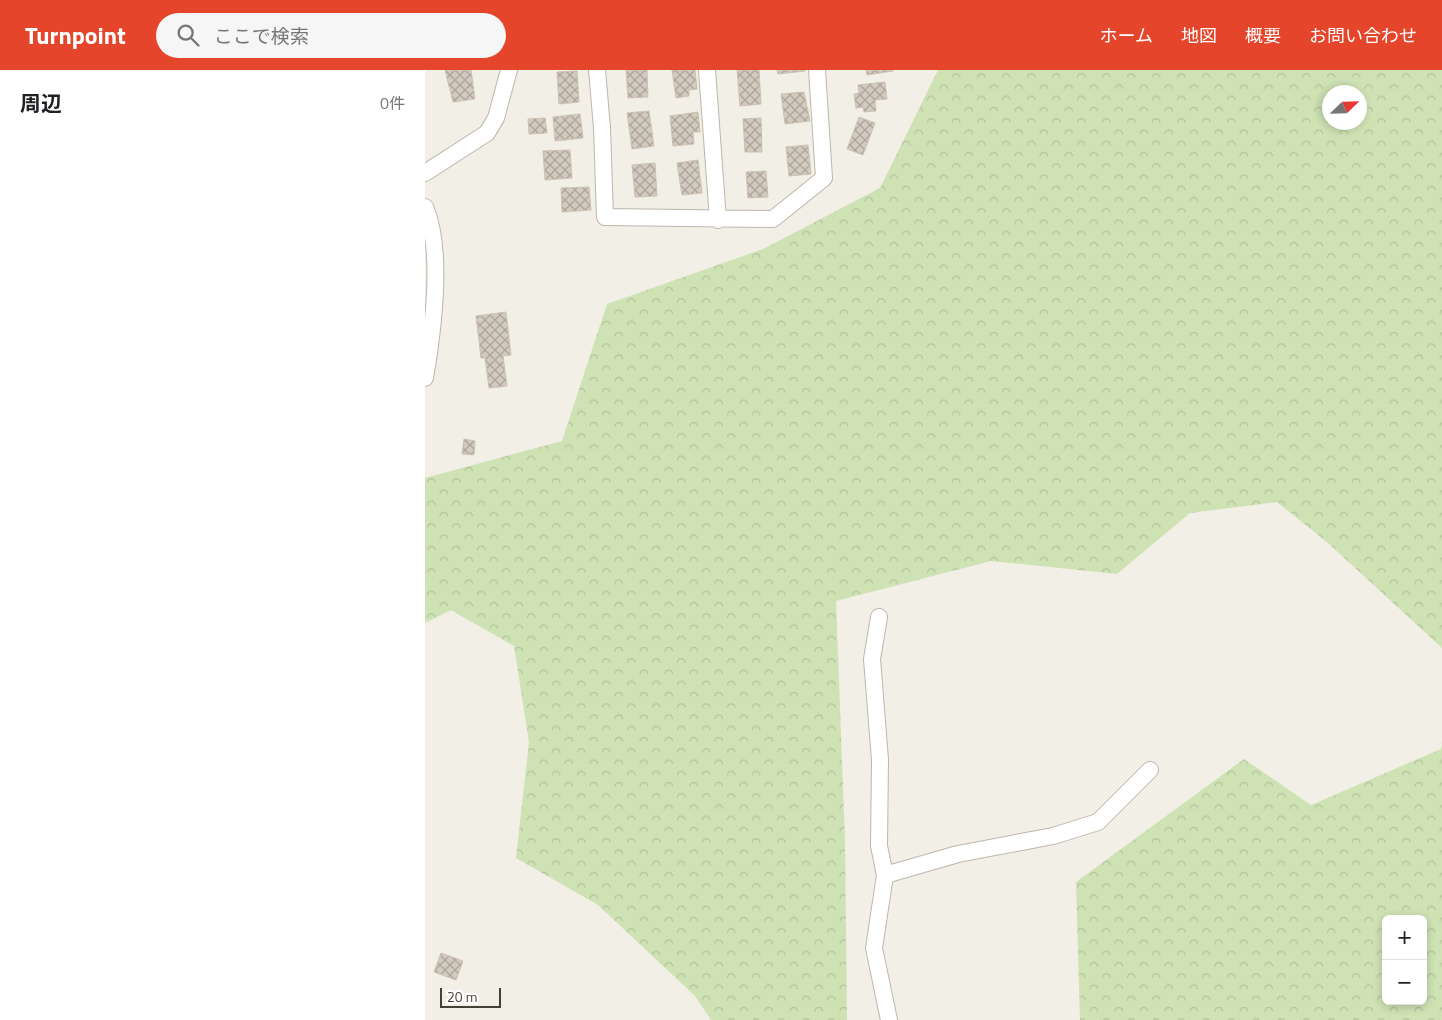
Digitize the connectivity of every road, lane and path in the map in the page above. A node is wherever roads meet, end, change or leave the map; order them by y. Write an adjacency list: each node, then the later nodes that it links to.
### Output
1 (509, 70): 5 (street)
2 (597, 70): 7 (street)
3 (707, 70): 7 (street)
4 (817, 70): 7 (street)
5 (425, 173)
6 (425, 208): 8 (street)
7 (718, 220)
8 (425, 378)
9 (879, 617): 11 (street)
10 (1150, 770): 11 (street)
11 (885, 875): 12 (street)
12 (889, 1020)

